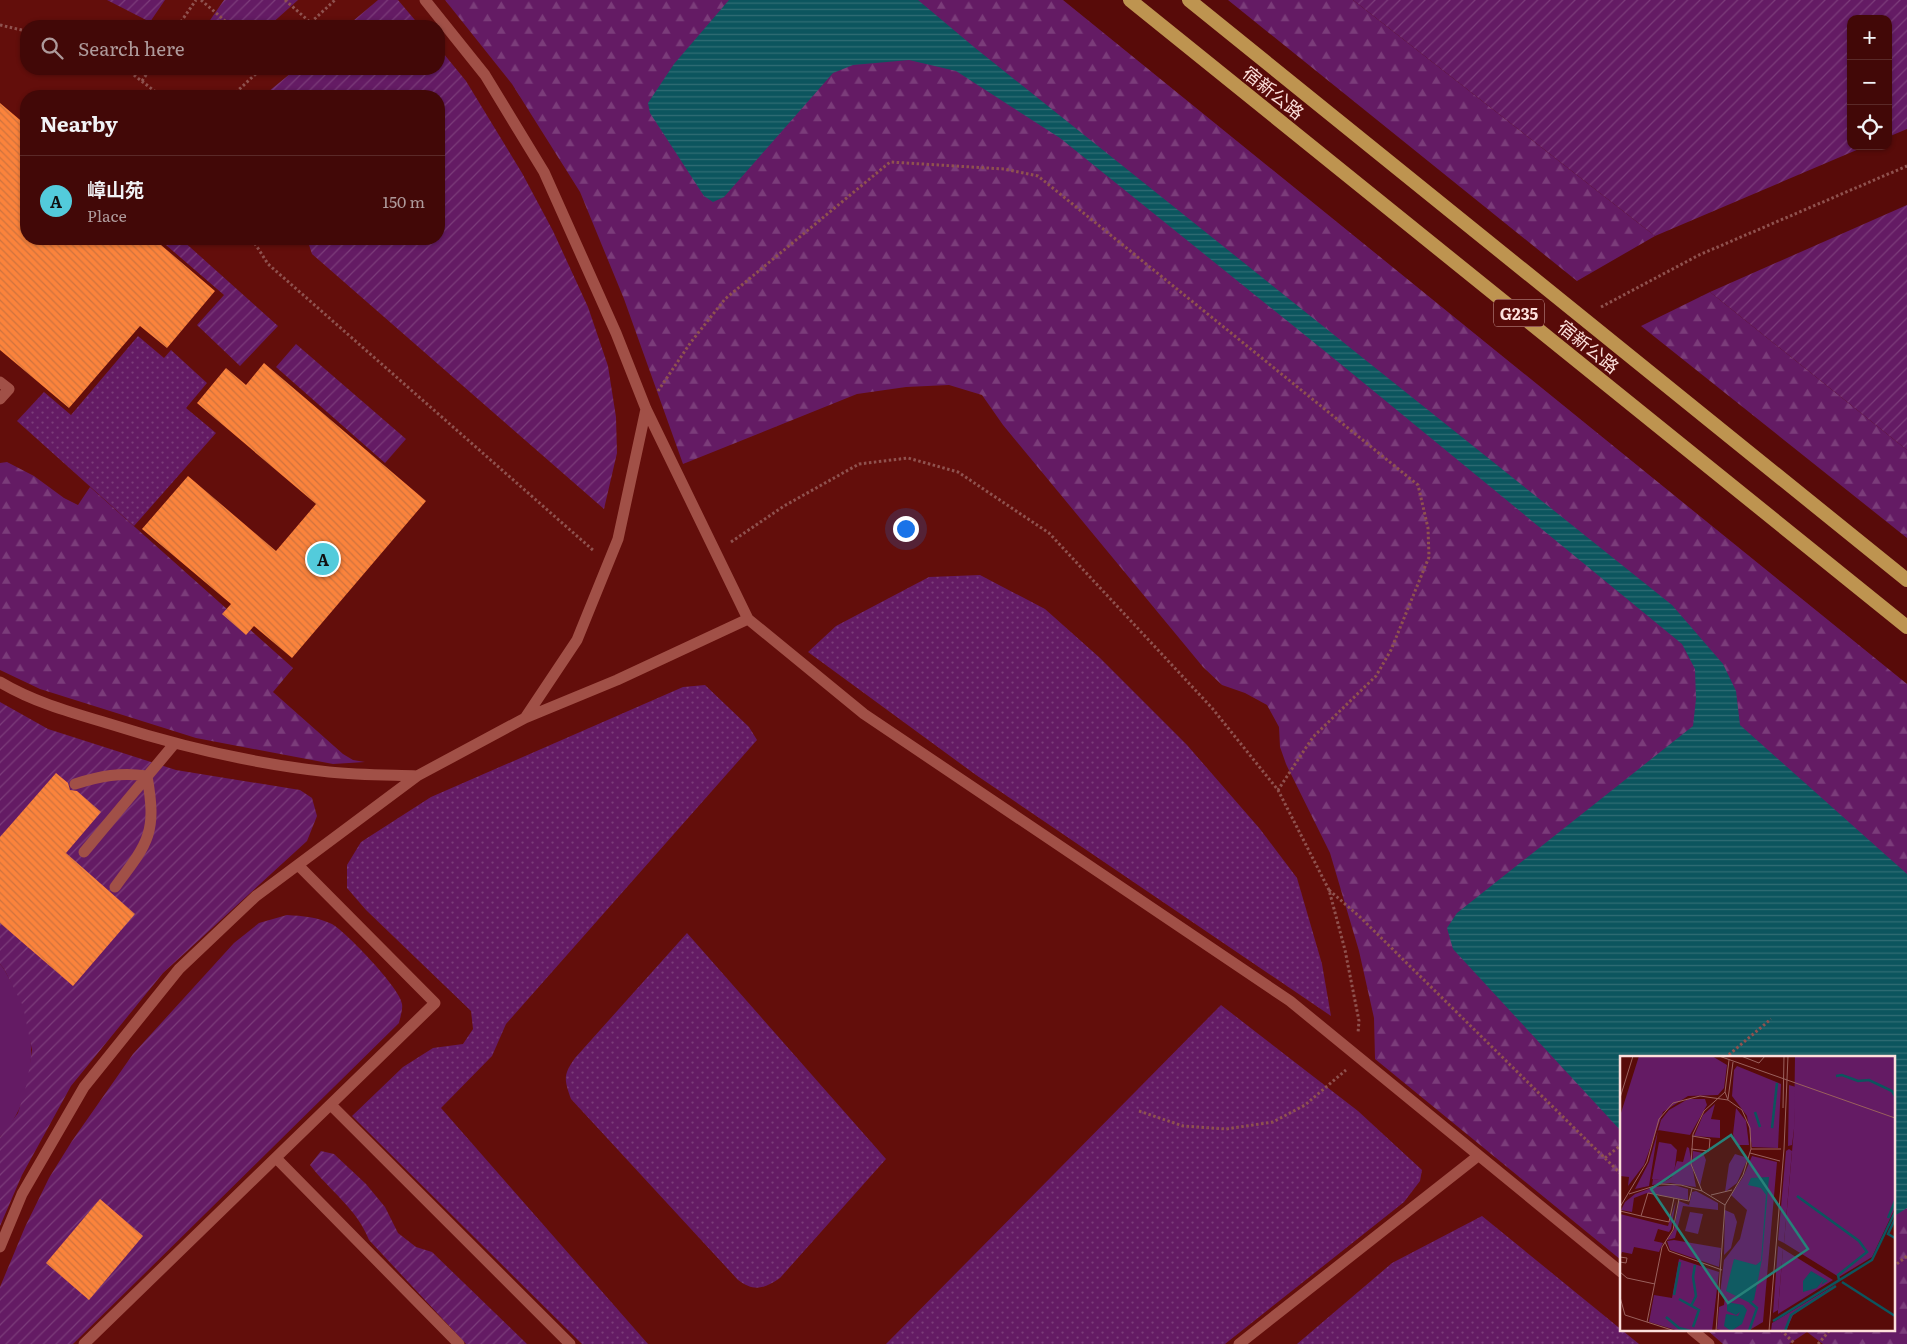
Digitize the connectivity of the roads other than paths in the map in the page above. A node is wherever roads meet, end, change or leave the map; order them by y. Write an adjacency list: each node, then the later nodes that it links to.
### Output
1 (425, 0): 4 (lane)
2 (1130, 0): 11 (highway, 宿新公路 / G235)
3 (1189, 0): 9 (highway, 宿新公路 / G235)
4 (441, 20)
5 (445, 25): 8 (lane)
6 (0, 382): 7 (lane)
7 (0, 399)
8 (646, 409): 10 (lane); 13 (lane)
9 (1907, 580)
10 (748, 619): 13 (lane); 22 (lane)
11 (1907, 627)
12 (0, 682): 14 (lane)
13 (525, 718): 16 (lane)
14 (175, 743): 15 (lane); 16 (lane)
15 (147, 776): 17 (lane); 18 (lane); 20 (lane)
16 (417, 776): 19 (lane)
17 (74, 784)
18 (84, 852)
19 (298, 865): 21 (lane); 24 (lane)
20 (116, 887)
21 (330, 1105): 23 (lane); 29 (lane)
22 (1478, 1156): 25 (lane); 30 (lane)
23 (276, 1158): 27 (lane); 28 (lane)
24 (0, 1247)
25 (1620, 1271)
26 (1694, 1332): 31 (lane)
27 (84, 1344)
28 (459, 1344)
29 (570, 1344)
30 (1239, 1344)
31 (1708, 1344)

